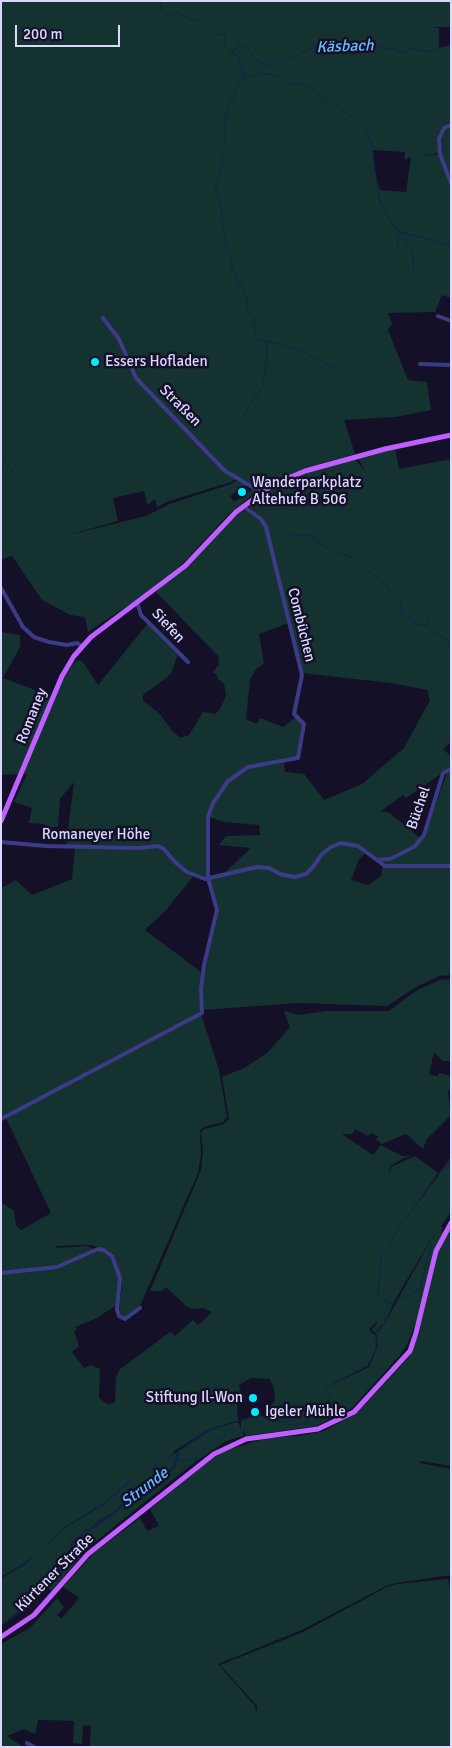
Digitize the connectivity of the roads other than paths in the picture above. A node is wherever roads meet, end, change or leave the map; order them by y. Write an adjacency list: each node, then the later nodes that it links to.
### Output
1 (451, 125): 2 (street)
2 (451, 184)
3 (438, 316): 5 (street)
4 (103, 318): 9 (street, Straßen)
5 (451, 321)
6 (420, 364): 7 (street)
7 (451, 365)
8 (451, 435): 9 (main road, Romaney)
9 (261, 492): 10 (main road, Romaney)
10 (243, 506): 12 (main road, Romaney); 20 (street, Combüchen)
11 (1, 588): 13 (street)
12 (137, 602): 13 (main road, Romaney); 14 (street, Siefen)
13 (82, 646): 16 (main road, Romaney)
14 (188, 662)
15 (451, 768): 18 (street, Büchel)
16 (1, 821)
17 (1, 842): 20 (street, Romaneyer Höhe)
18 (377, 860): 19 (street); 20 (street)
19 (451, 866)
20 (208, 878): 21 (street)
21 (1, 1118)
22 (451, 1223): 25 (main road, Kürtener Straße)
23 (1, 1273): 24 (street)
24 (140, 1308)
25 (1, 1636)
26 (27, 1743): 27 (street)
27 (34, 1747)

